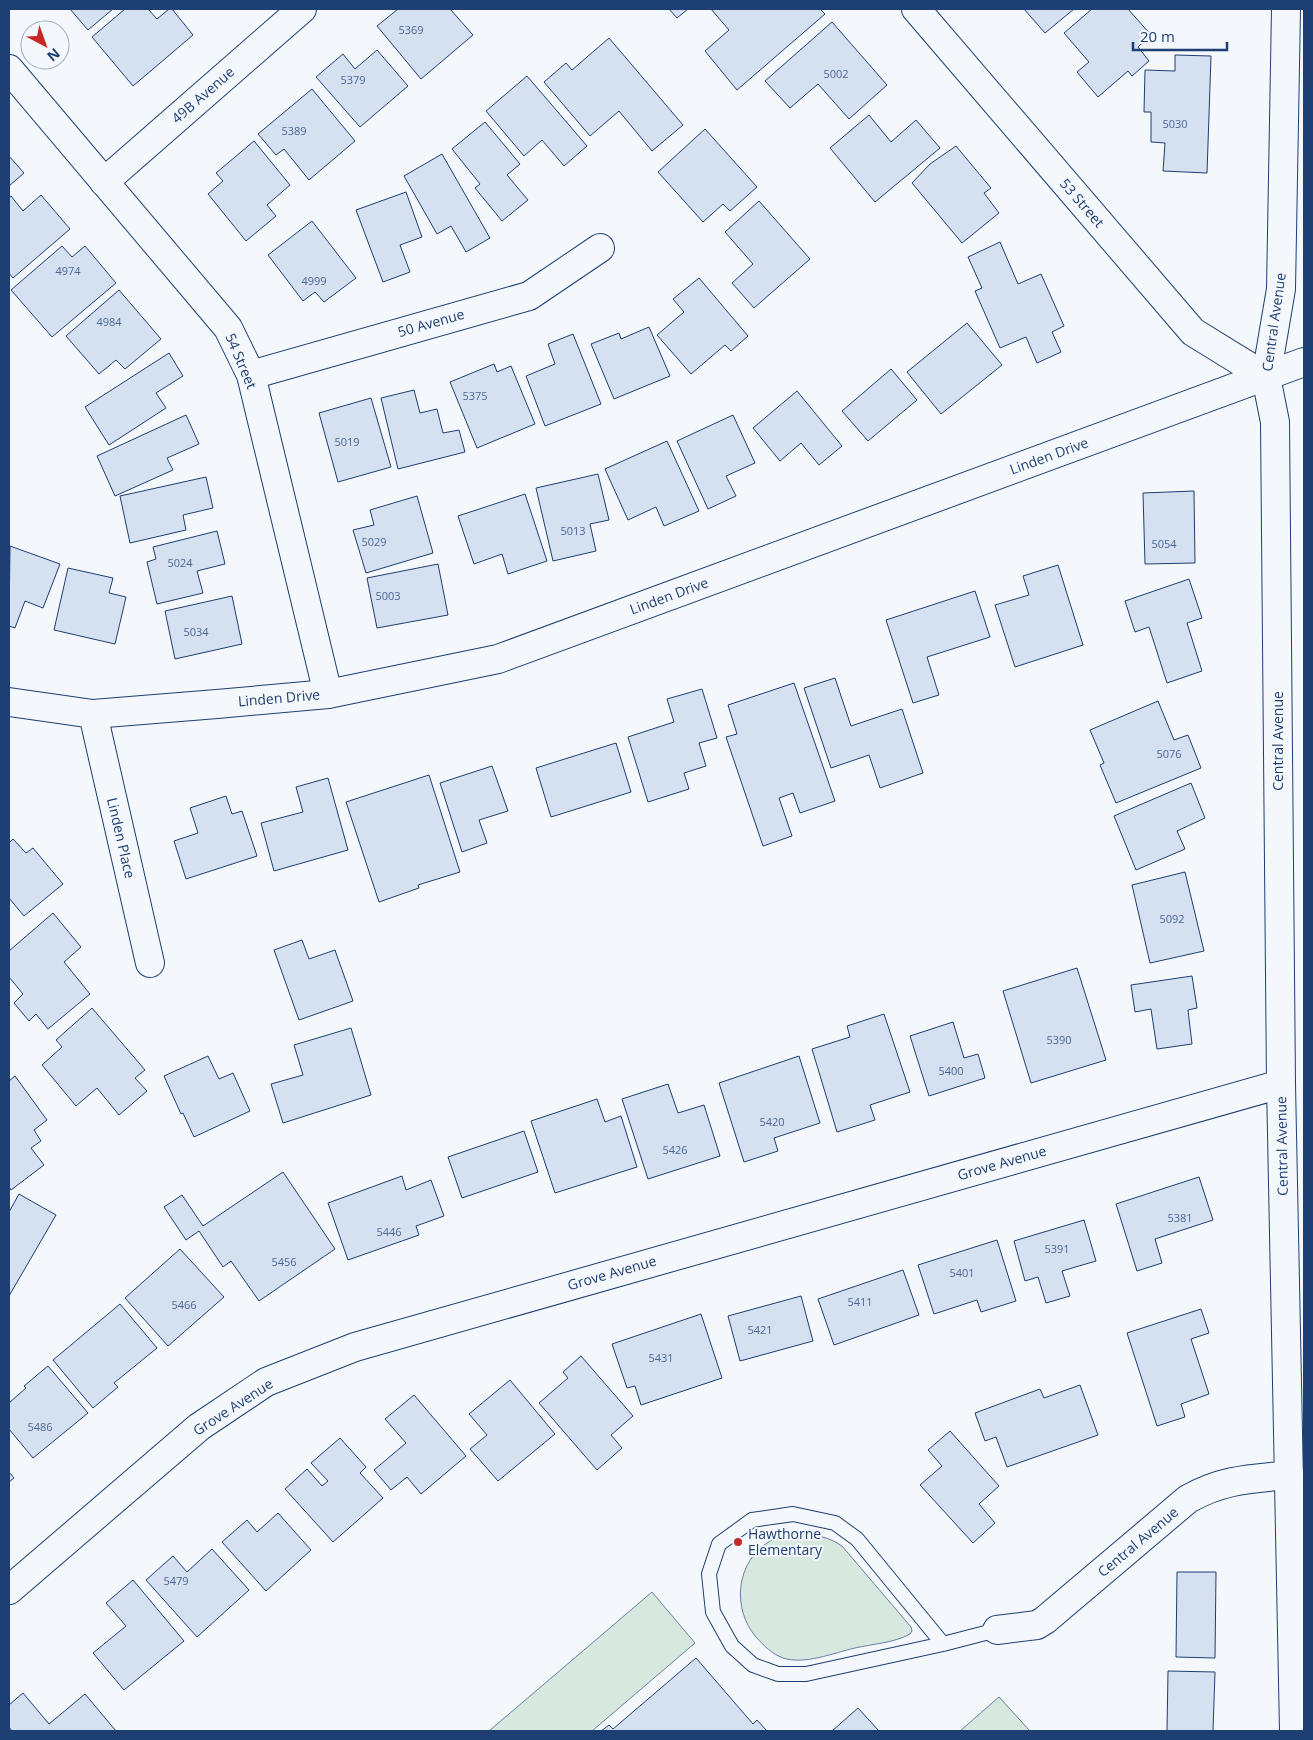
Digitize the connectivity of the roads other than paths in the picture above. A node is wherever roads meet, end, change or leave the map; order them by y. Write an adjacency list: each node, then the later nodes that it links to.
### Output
1 (302, 9): 5 (street, 49B Avenue)
2 (916, 9): 9 (street, 53 Street)
3 (1286, 9): 9 (street, Central Avenue)
4 (9, 69): 5 (street, 54 Street)
5 (104, 182): 8 (street, 54 Street)
6 (600, 248): 8 (street, 50 Avenue)
7 (1304, 362): 9 (street, Linden Drive)
8 (251, 375): 10 (street, 54 Street)
9 (1266, 377): 10 (street, Linden Drive); 14 (street, Central Avenue)
10 (328, 694): 12 (street, Linden Drive)
11 (9, 702): 12 (street, Linden Drive)
12 (93, 714): 13 (street, Linden Place)
13 (150, 963)
14 (1281, 1084): 15 (street, Central Avenue); 16 (street, Grove Avenue)
15 (1290, 1475): 17 (street, Central Avenue); 19 (street, Central Avenue)
16 (9, 1590)
17 (997, 1630): 18 (lane)
18 (943, 1644): 18 (lane)
19 (1294, 1731)

